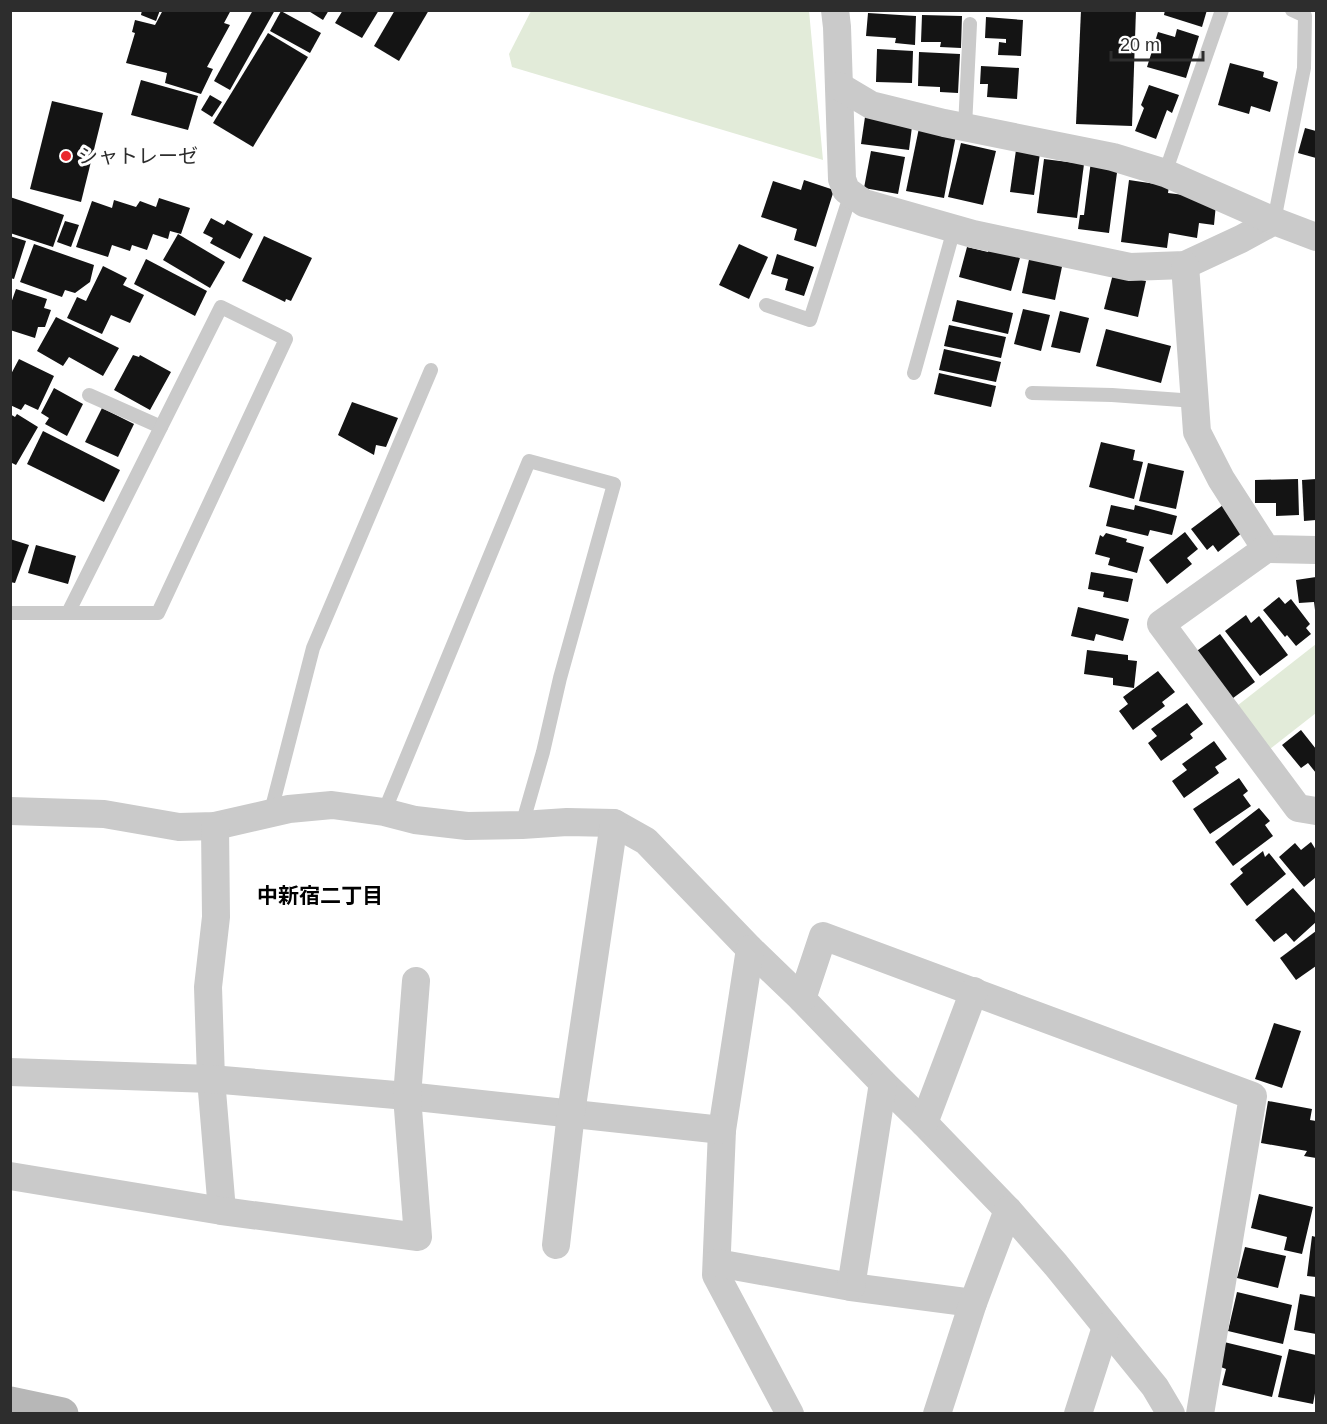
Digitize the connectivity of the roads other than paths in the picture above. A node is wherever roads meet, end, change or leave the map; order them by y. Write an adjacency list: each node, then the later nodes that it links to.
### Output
1 (835, 10): 5 (street)
2 (1222, 10): 7 (lane)
3 (1292, 10): 9 (lane)
4 (970, 24): 6 (lane)
5 (839, 86): 6 (street); 8 (street)
6 (965, 127): 7 (street)
7 (1165, 173): 9 (street)
8 (851, 193): 10 (street); 13 (lane)
9 (1274, 221): 11 (street); 12 (street)
10 (954, 229): 12 (street); 15 (lane)
11 (1317, 237)
12 (1185, 265): 18 (street)
13 (766, 305)
14 (431, 370): 27 (lane)
15 (914, 373)
16 (1032, 393): 18 (lane)
17 (89, 395): 19 (lane)
18 (1195, 401): 20 (street)
19 (161, 427): 23 (lane); 23 (lane)
20 (1266, 549): 21 (street); 25 (street)
21 (1317, 550)
22 (10, 613): 23 (lane)
23 (68, 613)
24 (10, 811): 30 (street)
25 (1317, 811)
26 (384, 812): 27 (street); 29 (street); 29 (lane)
27 (270, 815): 30 (street)
28 (614, 823): 29 (street); 31 (street); 39 (street)
29 (522, 825)
30 (215, 826): 36 (street)
31 (750, 949): 34 (street); 41 (street)
32 (416, 981): 38 (street)
33 (974, 991): 34 (street); 40 (street); 56 (street)
34 (802, 999): 37 (street)
35 (10, 1072): 36 (street)
36 (211, 1079): 38 (street); 44 (street)
37 (883, 1083): 40 (street); 47 (street)
38 (407, 1096): 39 (street); 44 (street)
39 (571, 1113): 41 (street); 45 (street)
40 (924, 1123): 43 (street)
41 (722, 1130): 46 (street)
42 (10, 1176): 44 (street)
43 (1008, 1210): 48 (street); 49 (street)
44 (222, 1212)
45 (556, 1245)
46 (717, 1263): 47 (street); 52 (street)
47 (852, 1287): 48 (street)
48 (973, 1303): 53 (street)
49 (1106, 1327): 54 (street); 55 (street)
50 (10, 1403): 51 (street)
51 (62, 1413)
52 (790, 1413)
53 (937, 1413)
54 (1078, 1413)
55 (1171, 1413)
56 (1200, 1413)

